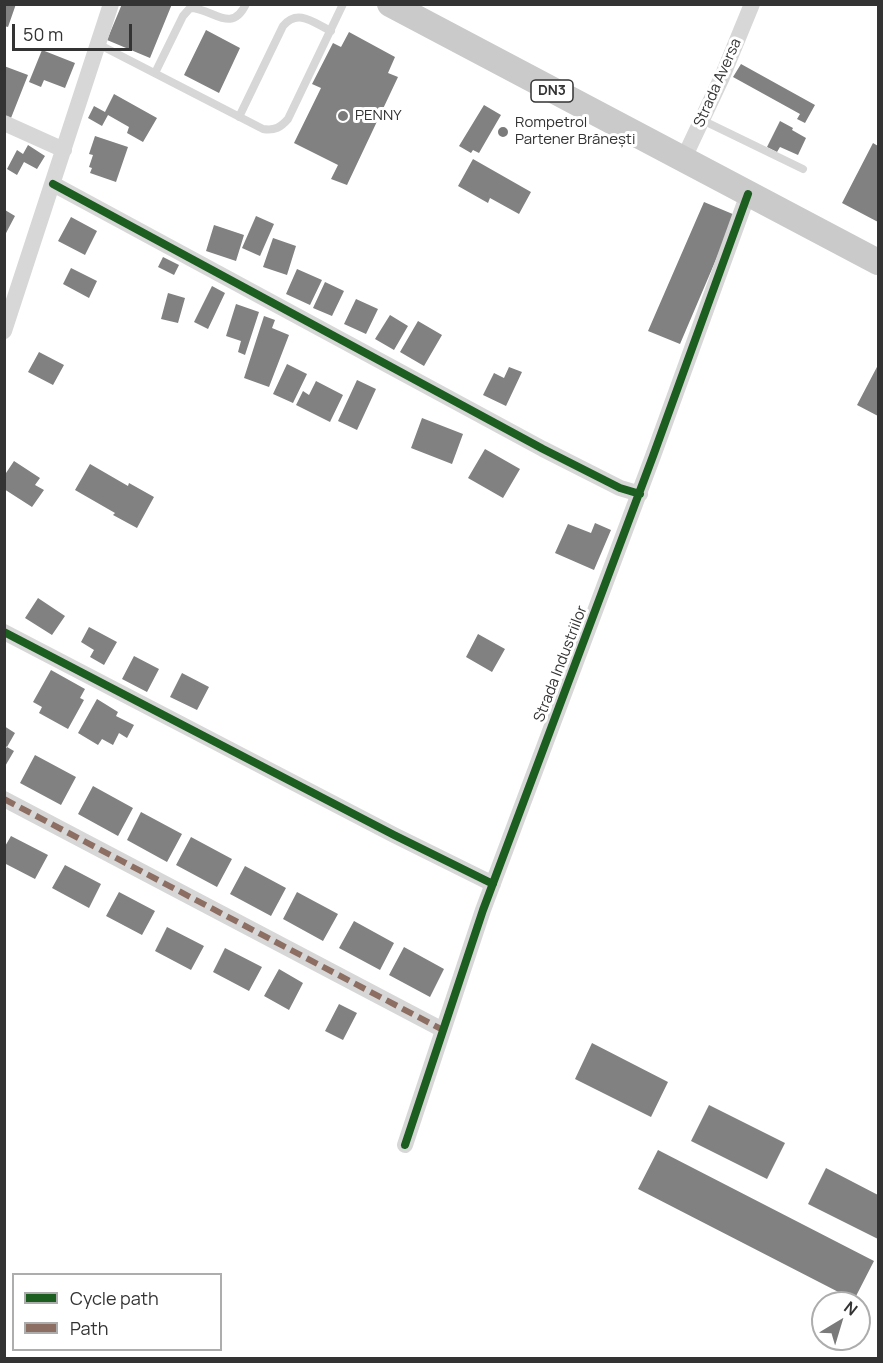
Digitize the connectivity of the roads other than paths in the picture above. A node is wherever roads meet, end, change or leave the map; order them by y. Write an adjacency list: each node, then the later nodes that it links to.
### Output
1 (111, 4): 7 (street)
2 (246, 4): 8 (lane)
3 (343, 4): 6 (lane)
4 (390, 4): 13 (main road, DN3)
5 (752, 4): 10 (street, Strada Aversa)
6 (331, 31): 9 (lane); 9 (lane)
7 (98, 44): 8 (lane); 12 (street)
8 (155, 73): 9 (lane)
9 (239, 117)
10 (702, 120): 13 (street, Strada Aversa); 14 (lane)
11 (4, 123): 12 (street)
12 (64, 150): 15 (street)
13 (683, 160): 16 (main road, DN3)
14 (803, 169)
15 (53, 184): 18 (street); 19 (street)
16 (748, 194): 17 (main road, DN3); 19 (street, Strada Industriilor)
17 (879, 262)
18 (4, 331)
19 (640, 494): 22 (street, Strada Industriilor)
20 (4, 632): 22 (street)
21 (4, 799): 23 (street)
22 (493, 884): 23 (street, Strada Industriilor)
23 (443, 1030): 24 (street, Strada Industriilor)
24 (405, 1145)

